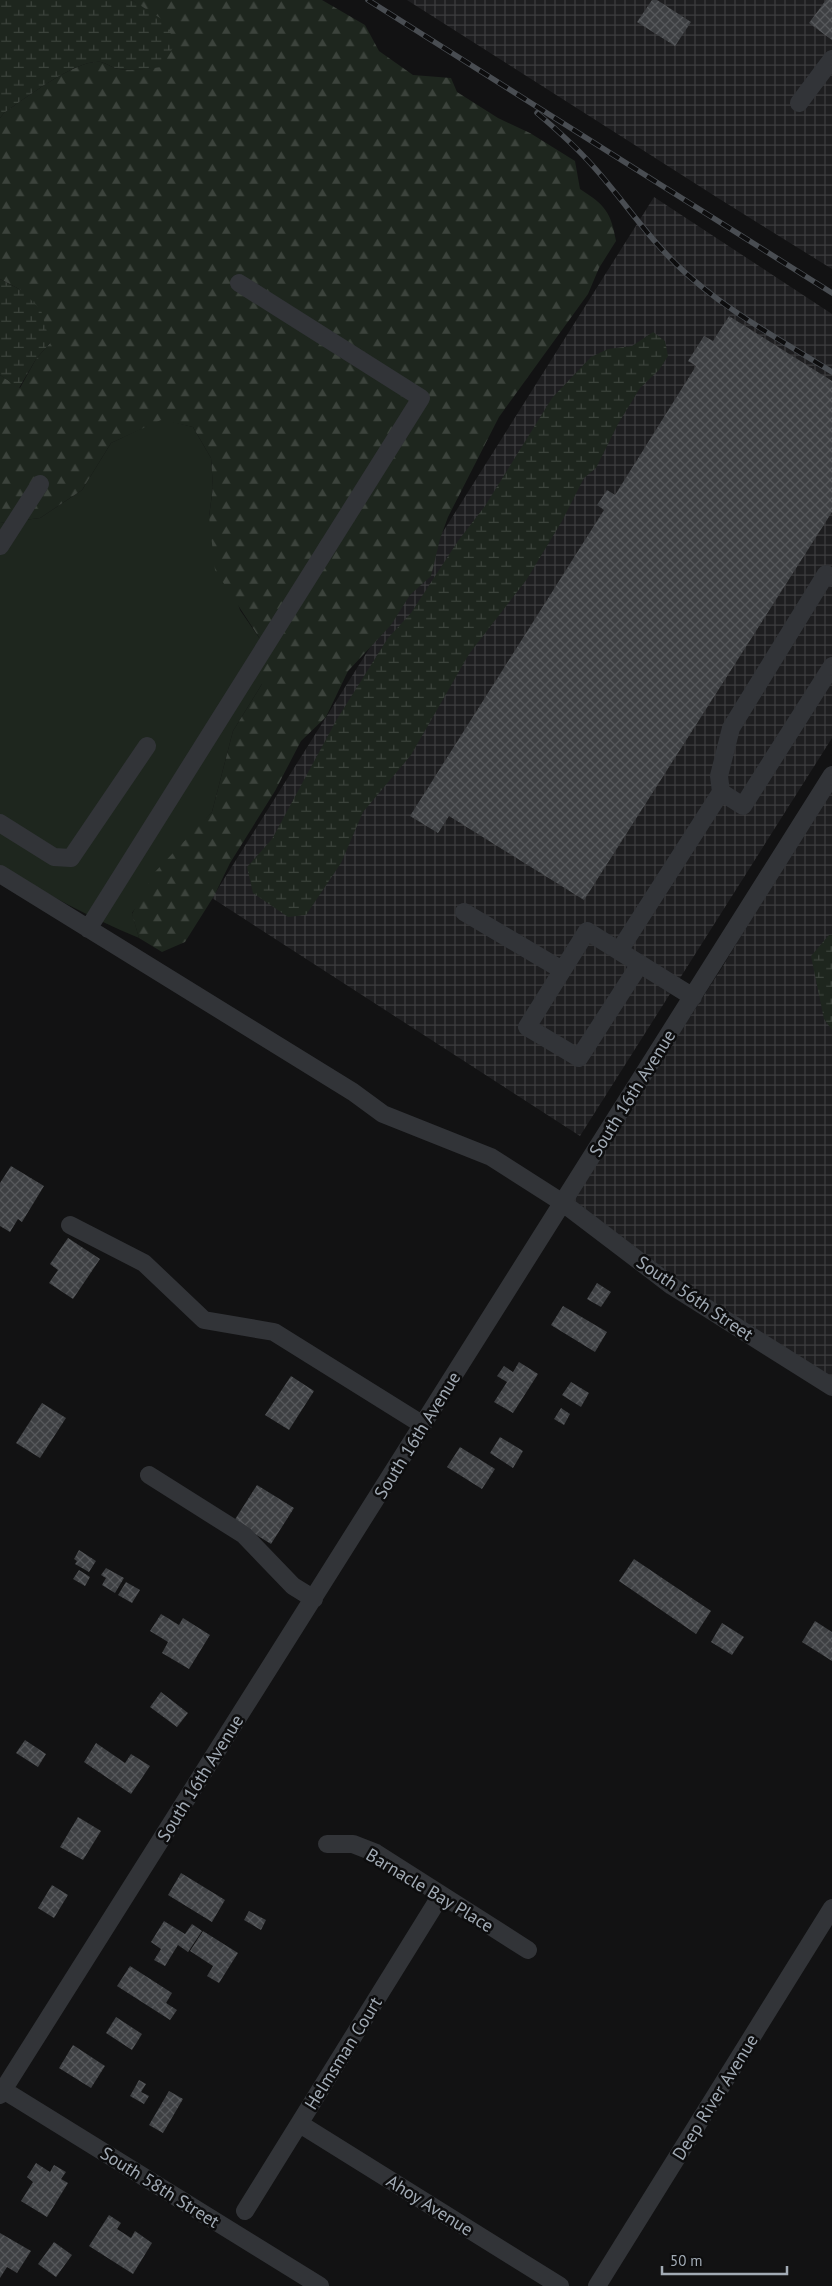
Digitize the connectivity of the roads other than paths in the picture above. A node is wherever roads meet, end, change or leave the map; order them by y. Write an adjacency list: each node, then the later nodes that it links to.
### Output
1 (832, 59): 2 (street)
2 (800, 103)
3 (239, 283): 14 (street)
4 (40, 484): 5 (street)
5 (0, 546)
6 (832, 578): 10 (street)
7 (832, 666): 10 (street)
8 (146, 746): 11 (street)
9 (830, 783): 18 (street, South 16th Avenue)
10 (721, 792): 15 (street)
11 (0, 823)
12 (0, 874): 14 (street, South 56th Street)
13 (464, 912): 17 (street)
14 (88, 929): 19 (street, South 56th Street)
15 (619, 952): 16 (street); 17 (street)
16 (640, 964): 17 (street); 18 (street)
17 (562, 970)
18 (692, 997): 19 (street, South 16th Avenue)
19 (563, 1203): 21 (street, South 56th Street); 22 (street, South 16th Avenue)
20 (70, 1225): 22 (street)
21 (832, 1387)
22 (423, 1425): 24 (street, South 16th Avenue)
23 (149, 1476): 24 (street)
24 (314, 1598): 29 (street, South 16th Avenue)
25 (328, 1844): 26 (street, Barnacle Bay Place)
26 (441, 1896): 28 (street, Barnacle Bay Place); 30 (street, Helmsman Court)
27 (832, 1908): 34 (street, Deep River Avenue)
28 (528, 1950)
29 (1, 2091): 32 (street, South 58th Street)
30 (300, 2124): 31 (street, Helmsman Court); 33 (street, Ahoy Avenue)
31 (246, 2211)
32 (320, 2286)
33 (560, 2286)
34 (597, 2286)

